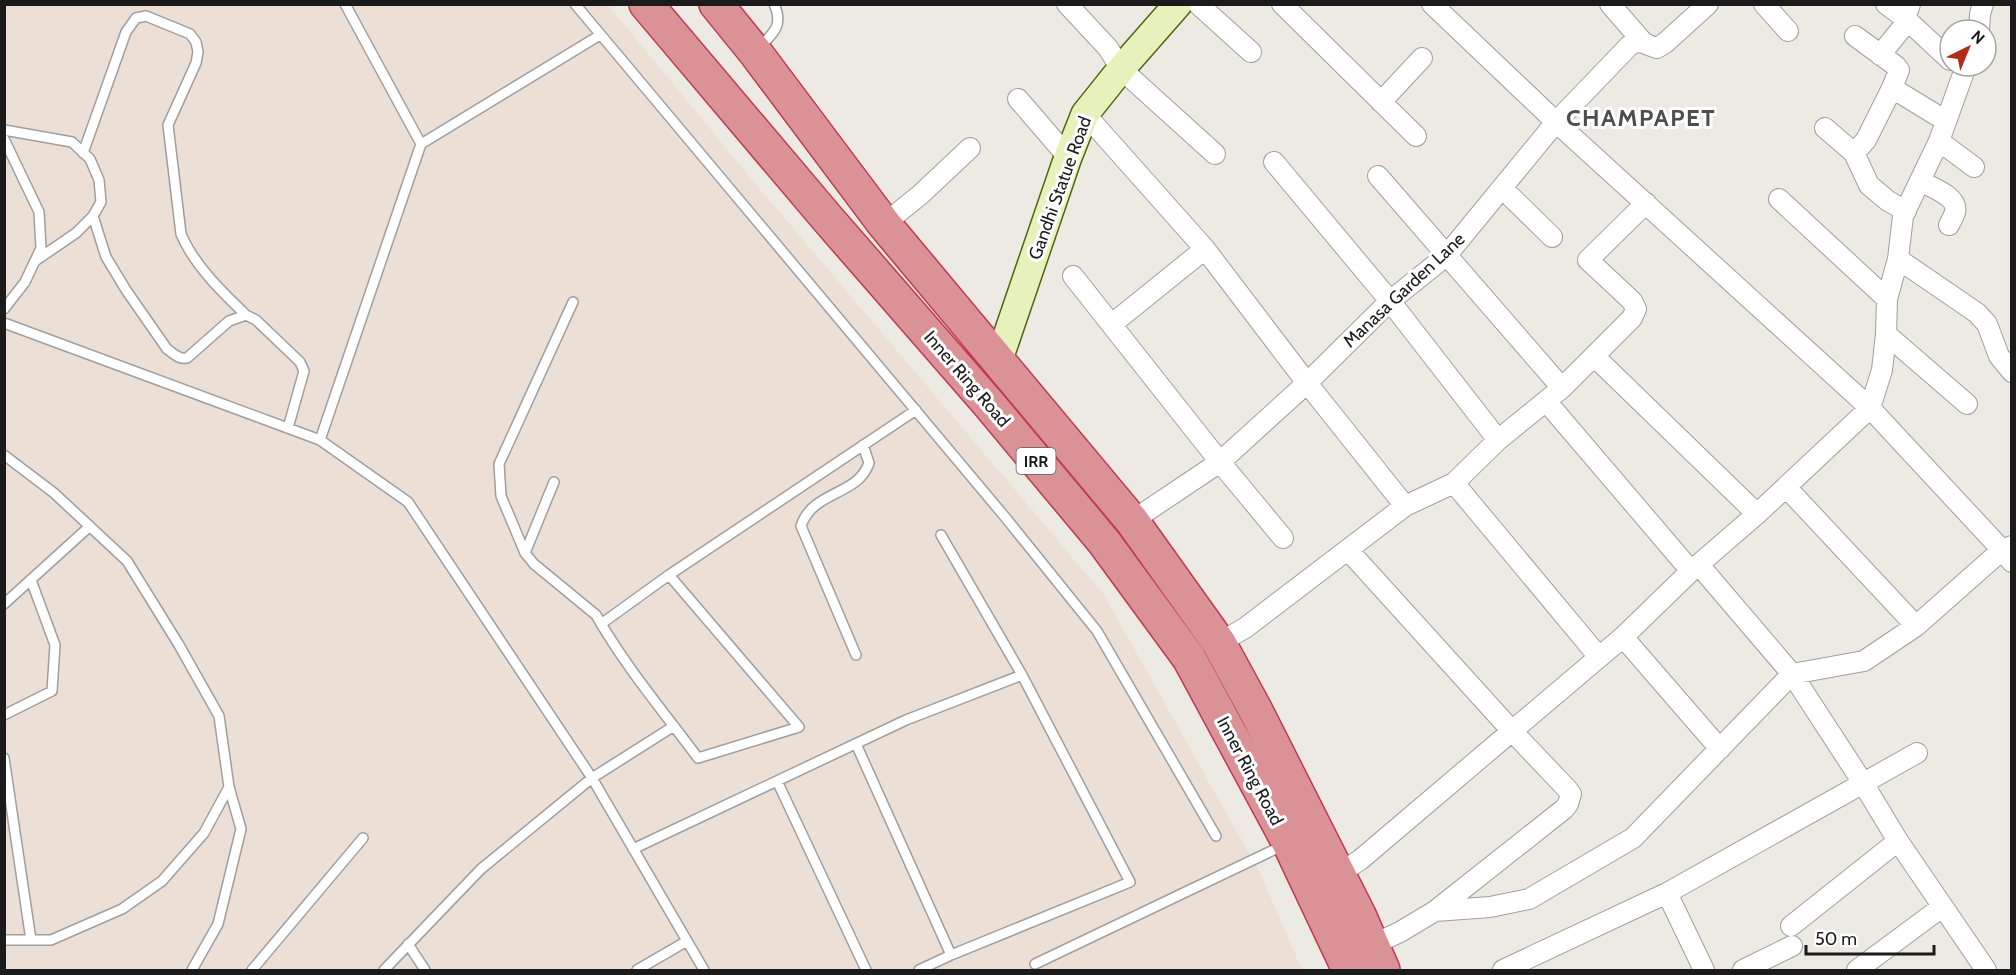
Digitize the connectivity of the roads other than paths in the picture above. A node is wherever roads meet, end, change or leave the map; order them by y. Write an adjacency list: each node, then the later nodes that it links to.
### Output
1 (345, 4): 38 (lane)
2 (575, 4): 17 (lane)
3 (646, 4): 122 (highway, Inner Ring Road / IRR)
4 (716, 4): 21 (highway, Inner Ring Road / IRR)
5 (774, 4): 21 (lane)
6 (1067, 4): 25 (street)
7 (1178, 4): 25 (street, Gandhi Statue Road)
8 (1197, 4): 22 (street)
9 (1282, 4): 29 (street)
10 (1432, 4): 32 (street)
11 (1610, 4): 19 (street)
12 (1764, 4): 16 (street)
13 (1886, 4): 15 (street)
14 (1704, 6): 19 (street)
15 (1908, 12): 20 (street); 23 (street)
16 (1788, 31)
17 (600, 35): 38 (lane); 77 (lane)
18 (1855, 36): 23 (street)
19 (1642, 41): 32 (street, Manasa Garden Lane)
20 (1938, 44)
21 (755, 52): 53 (highway, Inner Ring Road / IRR)
22 (1251, 52)
23 (1880, 54): 27 (street)
24 (1422, 57): 29 (street)
25 (1120, 69): 30 (street, Gandhi Statue Road); 42 (street)
26 (1956, 78): 31 (street)
27 (1892, 88): 31 (street); 41 (street)
28 (1018, 99): 43 (street)
29 (1381, 102): 35 (street)
30 (1085, 114): 43 (street, Gandhi Statue Road); 56 (street)
31 (1946, 121): 37 (street)
32 (1556, 122): 48 (street, Manasa Garden Lane); 50 (street)
33 (1825, 128): 41 (street)
34 (4, 130): 40 (lane)
35 (1416, 136)
36 (4, 139): 59 (lane)
37 (1939, 141): 45 (street); 47 (street)
38 (422, 144): 79 (lane)
39 (970, 148): 53 (street)
40 (83, 153): 52 (lane); 65 (lane)
41 (1854, 153): 51 (street)
42 (1215, 154)
43 (1068, 157): 70 (street, Gandhi Statue Road)
44 (1274, 162): 62 (street)
45 (1974, 167)
46 (1378, 176): 57 (street)
47 (1920, 182): 51 (street); 54 (street)
48 (1503, 189): 55 (street); 57 (street, Manasa Garden Lane)
49 (1779, 199): 61 (street)
50 (1646, 203): 69 (street); 76 (street)
51 (1906, 211): 58 (street)
52 (93, 216): 59 (lane); 65 (lane)
53 (884, 224): 70 (highway, Inner Ring Road / IRR)
54 (1949, 225)
55 (1552, 237)
56 (1205, 249): 67 (street); 72 (street)
57 (1446, 256): 62 (street, Manasa Garden Lane); 73 (street)
58 (1898, 260): 61 (street); 71 (street)
59 (35, 261): 64 (lane)
60 (1073, 276): 67 (street)
61 (1887, 299): 68 (street)
62 (1390, 301): 72 (street, Manasa Garden Lane); 80 (street)
63 (573, 302): 94 (lane)
64 (4, 309)
65 (246, 315): 78 (lane)
66 (4, 323): 78 (lane)
67 (1112, 324): 83 (street)
68 (1886, 334): 75 (street); 76 (street)
69 (1595, 357): 73 (street); 88 (street)
70 (998, 362): 89 (highway, Inner Ring Road / IRR)
71 (2012, 372)
72 (1307, 383): 83 (street, Manasa Garden Lane); 87 (street)
73 (1562, 388): 74 (street)
74 (1546, 401): 80 (street); 96 (street)
75 (1967, 404)
76 (1870, 408): 86 (street); 95 (street)
77 (916, 410): 81 (lane); 119 (lane)
78 (288, 428): 79 (lane)
79 (320, 440): 115 (lane)
80 (1498, 440): 85 (street)
81 (863, 445): 97 (lane); 104 (lane)
82 (4, 455): 90 (lane)
83 (1220, 462): 89 (street, Manasa Garden Lane); 92 (street)
84 (554, 482): 94 (lane)
85 (1454, 483): 87 (street); 105 (street)
86 (1786, 487): 88 (street); 101 (street)
87 (1405, 506): 93 (street)
88 (1756, 514): 96 (street)
89 (1132, 521): 103 (highway, Inner Ring Road / IRR)
90 (90, 526): 98 (lane); 118 (lane)
91 (941, 535): 106 (lane)
92 (1283, 538)
93 (1348, 550): 103 (street); 110 (street)
94 (525, 553): 100 (lane)
95 (2008, 553): 101 (street)
96 (1695, 568): 102 (street); 107 (street)
97 (669, 575): 100 (lane); 109 (lane)
98 (31, 580): 99 (lane); 108 (lane)
99 (4, 604)
100 (601, 624): 109 (lane)
101 (1916, 626): 107 (street)
102 (1623, 637): 105 (street); 112 (street)
103 (1219, 643): 124 (highway, Inner Ring Road / IRR)
104 (856, 655)
105 (1599, 657): 110 (street)
106 (1022, 675): 111 (lane); 134 (lane)
107 (1792, 675): 112 (street); 117 (street)
108 (4, 715)
109 (674, 726): 115 (lane)
110 (1512, 731): 124 (street); 127 (street)
111 (856, 744): 116 (lane); 134 (lane)
112 (1720, 749): 127 (street)
113 (1917, 753): 117 (street)
114 (4, 758): 130 (lane)
115 (592, 778): 123 (lane); 132 (lane)
116 (777, 781): 123 (lane); 144 (lane)
117 (1863, 783): 121 (street); 125 (street)
118 (229, 787): 130 (lane); 138 (lane)
119 (1216, 836)
120 (363, 838): 139 (lane)
121 (1898, 841): 126 (street); 128 (street)
122 (1289, 843): 136 (lane); 146 (highway, Inner Ring Road / IRR)
123 (633, 849): 131 (lane)
124 (1338, 874): 135 (highway, Inner Ring Road / IRR)
125 (1667, 893): 137 (street); 148 (street)
126 (1942, 907): 150 (street); 151 (street)
127 (1435, 910): 135 (street)
128 (1791, 926)
129 (4, 940): 130 (lane)
130 (32, 940)
131 (687, 941): 142 (lane); 143 (lane)
132 (408, 944): 140 (lane); 141 (lane)
133 (1792, 946): 149 (street)
134 (951, 955): 145 (lane)
135 (1378, 958)
136 (1035, 964)
137 (1533, 964): 147 (street)
138 (192, 970)
139 (252, 970)
140 (384, 970)
141 (425, 970)
142 (637, 970)
143 (704, 970)
144 (866, 970)
145 (919, 970)
146 (1349, 970)
147 (1503, 970)
148 (1704, 970)
149 (1743, 970)
150 (1857, 970)
151 (1986, 970)

